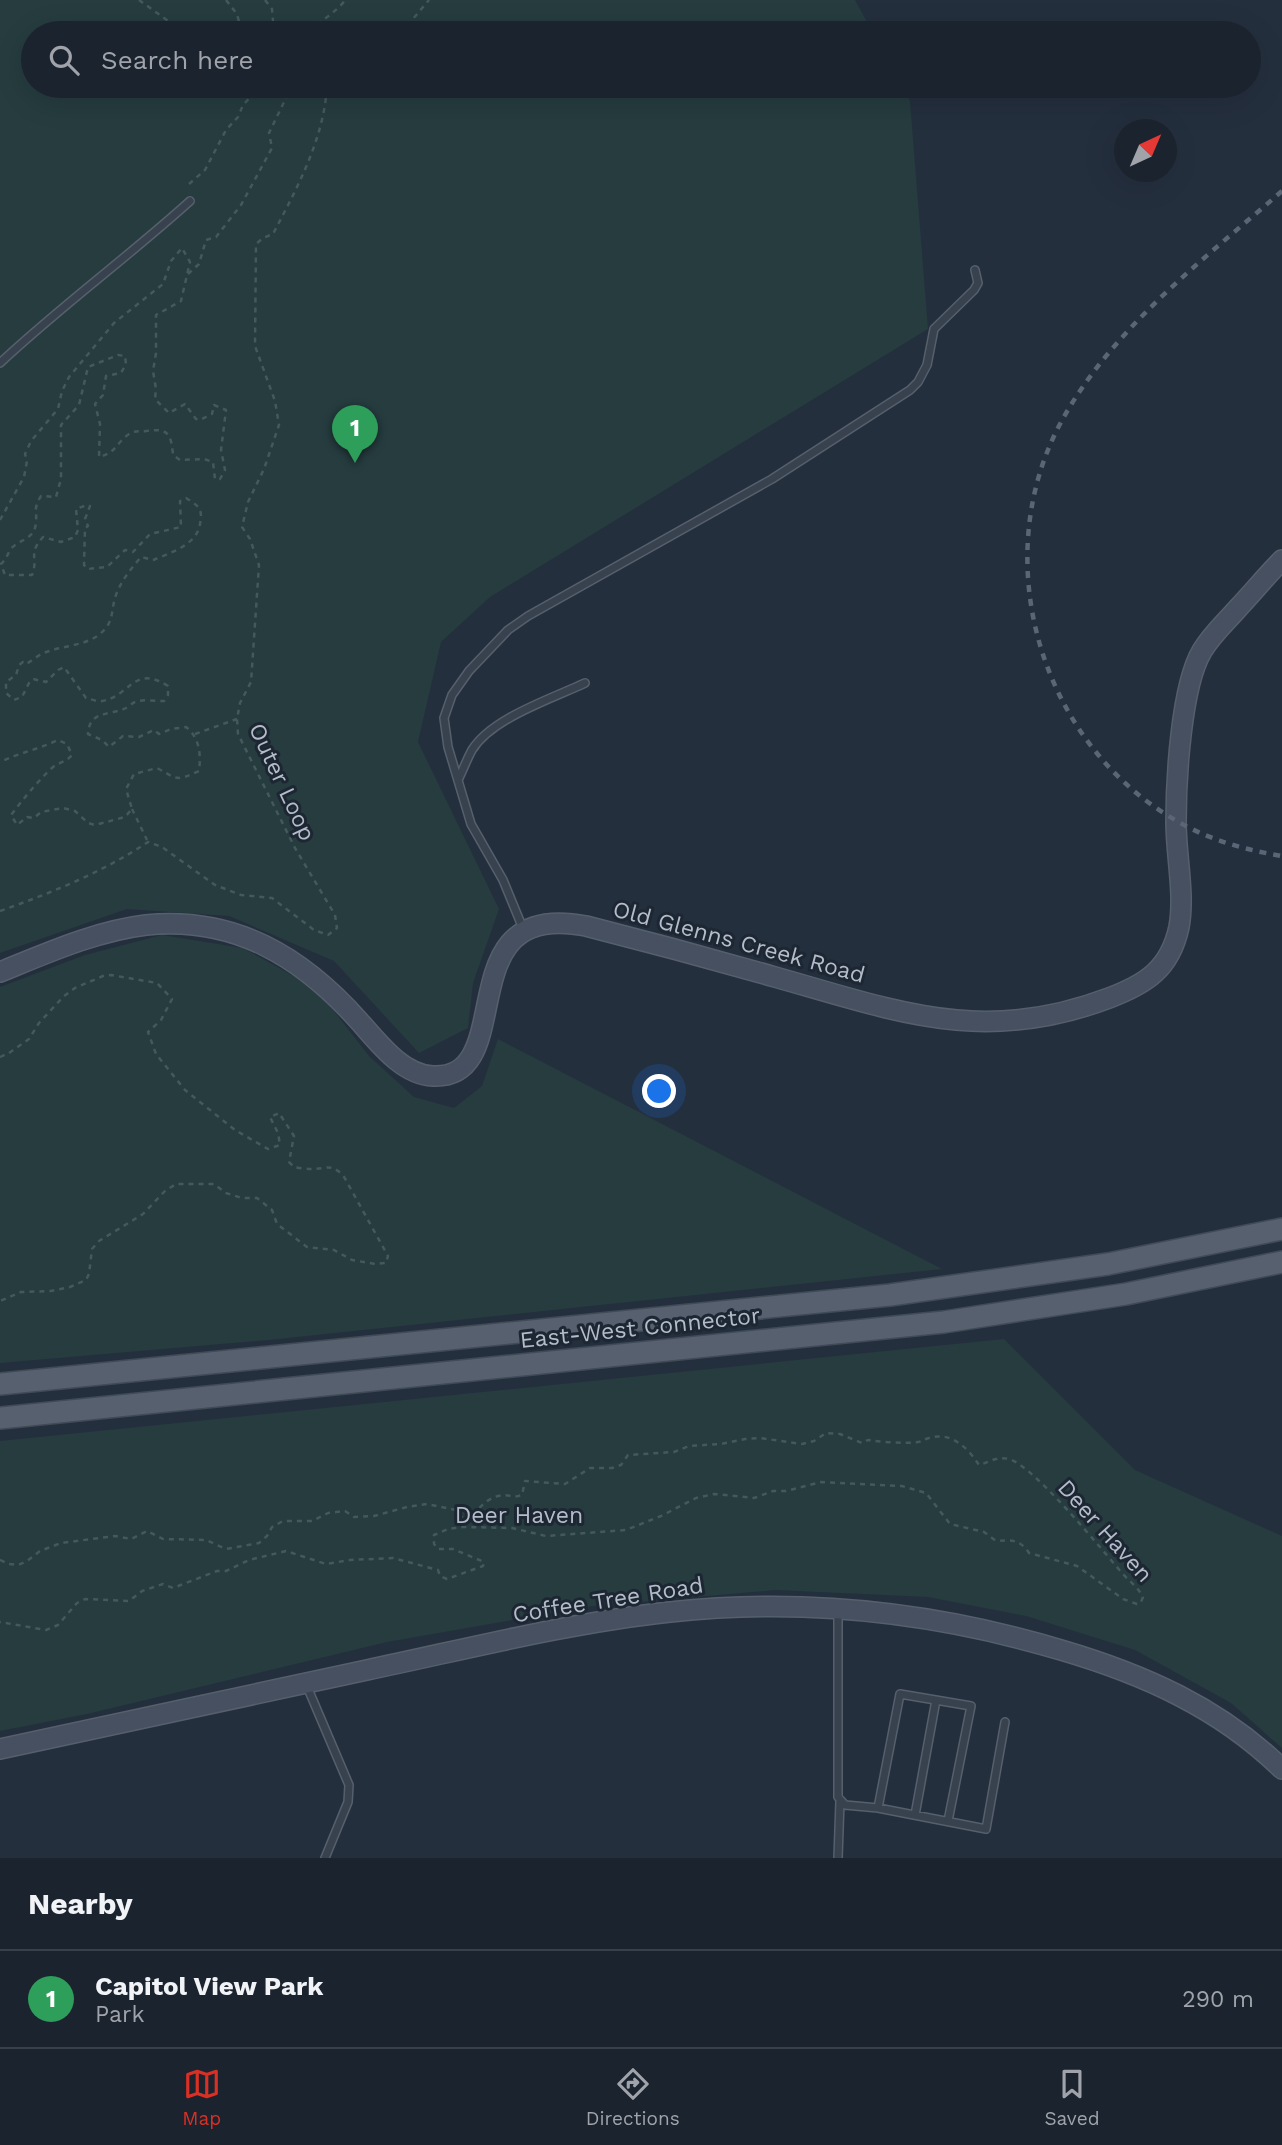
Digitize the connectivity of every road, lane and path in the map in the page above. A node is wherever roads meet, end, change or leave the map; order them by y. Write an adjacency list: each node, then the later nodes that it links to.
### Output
1 (139, 0): 6 (path)
2 (226, 0): 7 (path)
3 (265, 0): 8 (path)
4 (345, 0): 9 (path)
5 (429, 0): 10 (path)
6 (168, 21)
7 (239, 21)
8 (273, 21)
9 (321, 21)
10 (411, 21)
11 (249, 98): 14 (path)
12 (286, 98): 17 (path)
13 (326, 98): 22 (path, Outer Loop)
14 (189, 184)
15 (190, 201): 18 (lane)
16 (975, 270): 25 (lane)
17 (188, 274): 19 (path); 23 (path)
18 (0, 363)
19 (0, 520)
20 (1282, 560): 29 (street, Old Glenns Creek Road)
21 (585, 684): 25 (lane)
22 (237, 719): 23 (path); 27 (path, Outer Loop)
23 (195, 734): 26 (path)
24 (0, 762): 26 (path)
25 (458, 780): 29 (lane)
26 (132, 809): 27 (path)
27 (148, 842): 28 (path)
28 (0, 911)
29 (524, 932): 30 (street)
30 (0, 972)
31 (0, 1057): 34 (path)
32 (1282, 1229): 35 (main road, East-West Connector)
33 (1282, 1262): 36 (main road, East-West Connector)
34 (0, 1301)
35 (0, 1384)
36 (0, 1418)
37 (0, 1560): 39 (path, Deer Haven)
38 (838, 1609): 40 (street, Coffee Tree Road); 44 (street, Coffee Tree Road); 45 (lane)
39 (0, 1622)
40 (306, 1683): 43 (street, Coffee Tree Road); 49 (lane)
41 (936, 1700): 46 (lane); 47 (lane); 48 (lane)
42 (1005, 1722): 48 (lane)
43 (0, 1749)
44 (1282, 1769)
45 (840, 1801): 46 (lane); 50 (lane)
46 (878, 1808): 47 (lane)
47 (915, 1815): 48 (lane)
48 (948, 1821)
49 (325, 1858)
50 (838, 1858)

